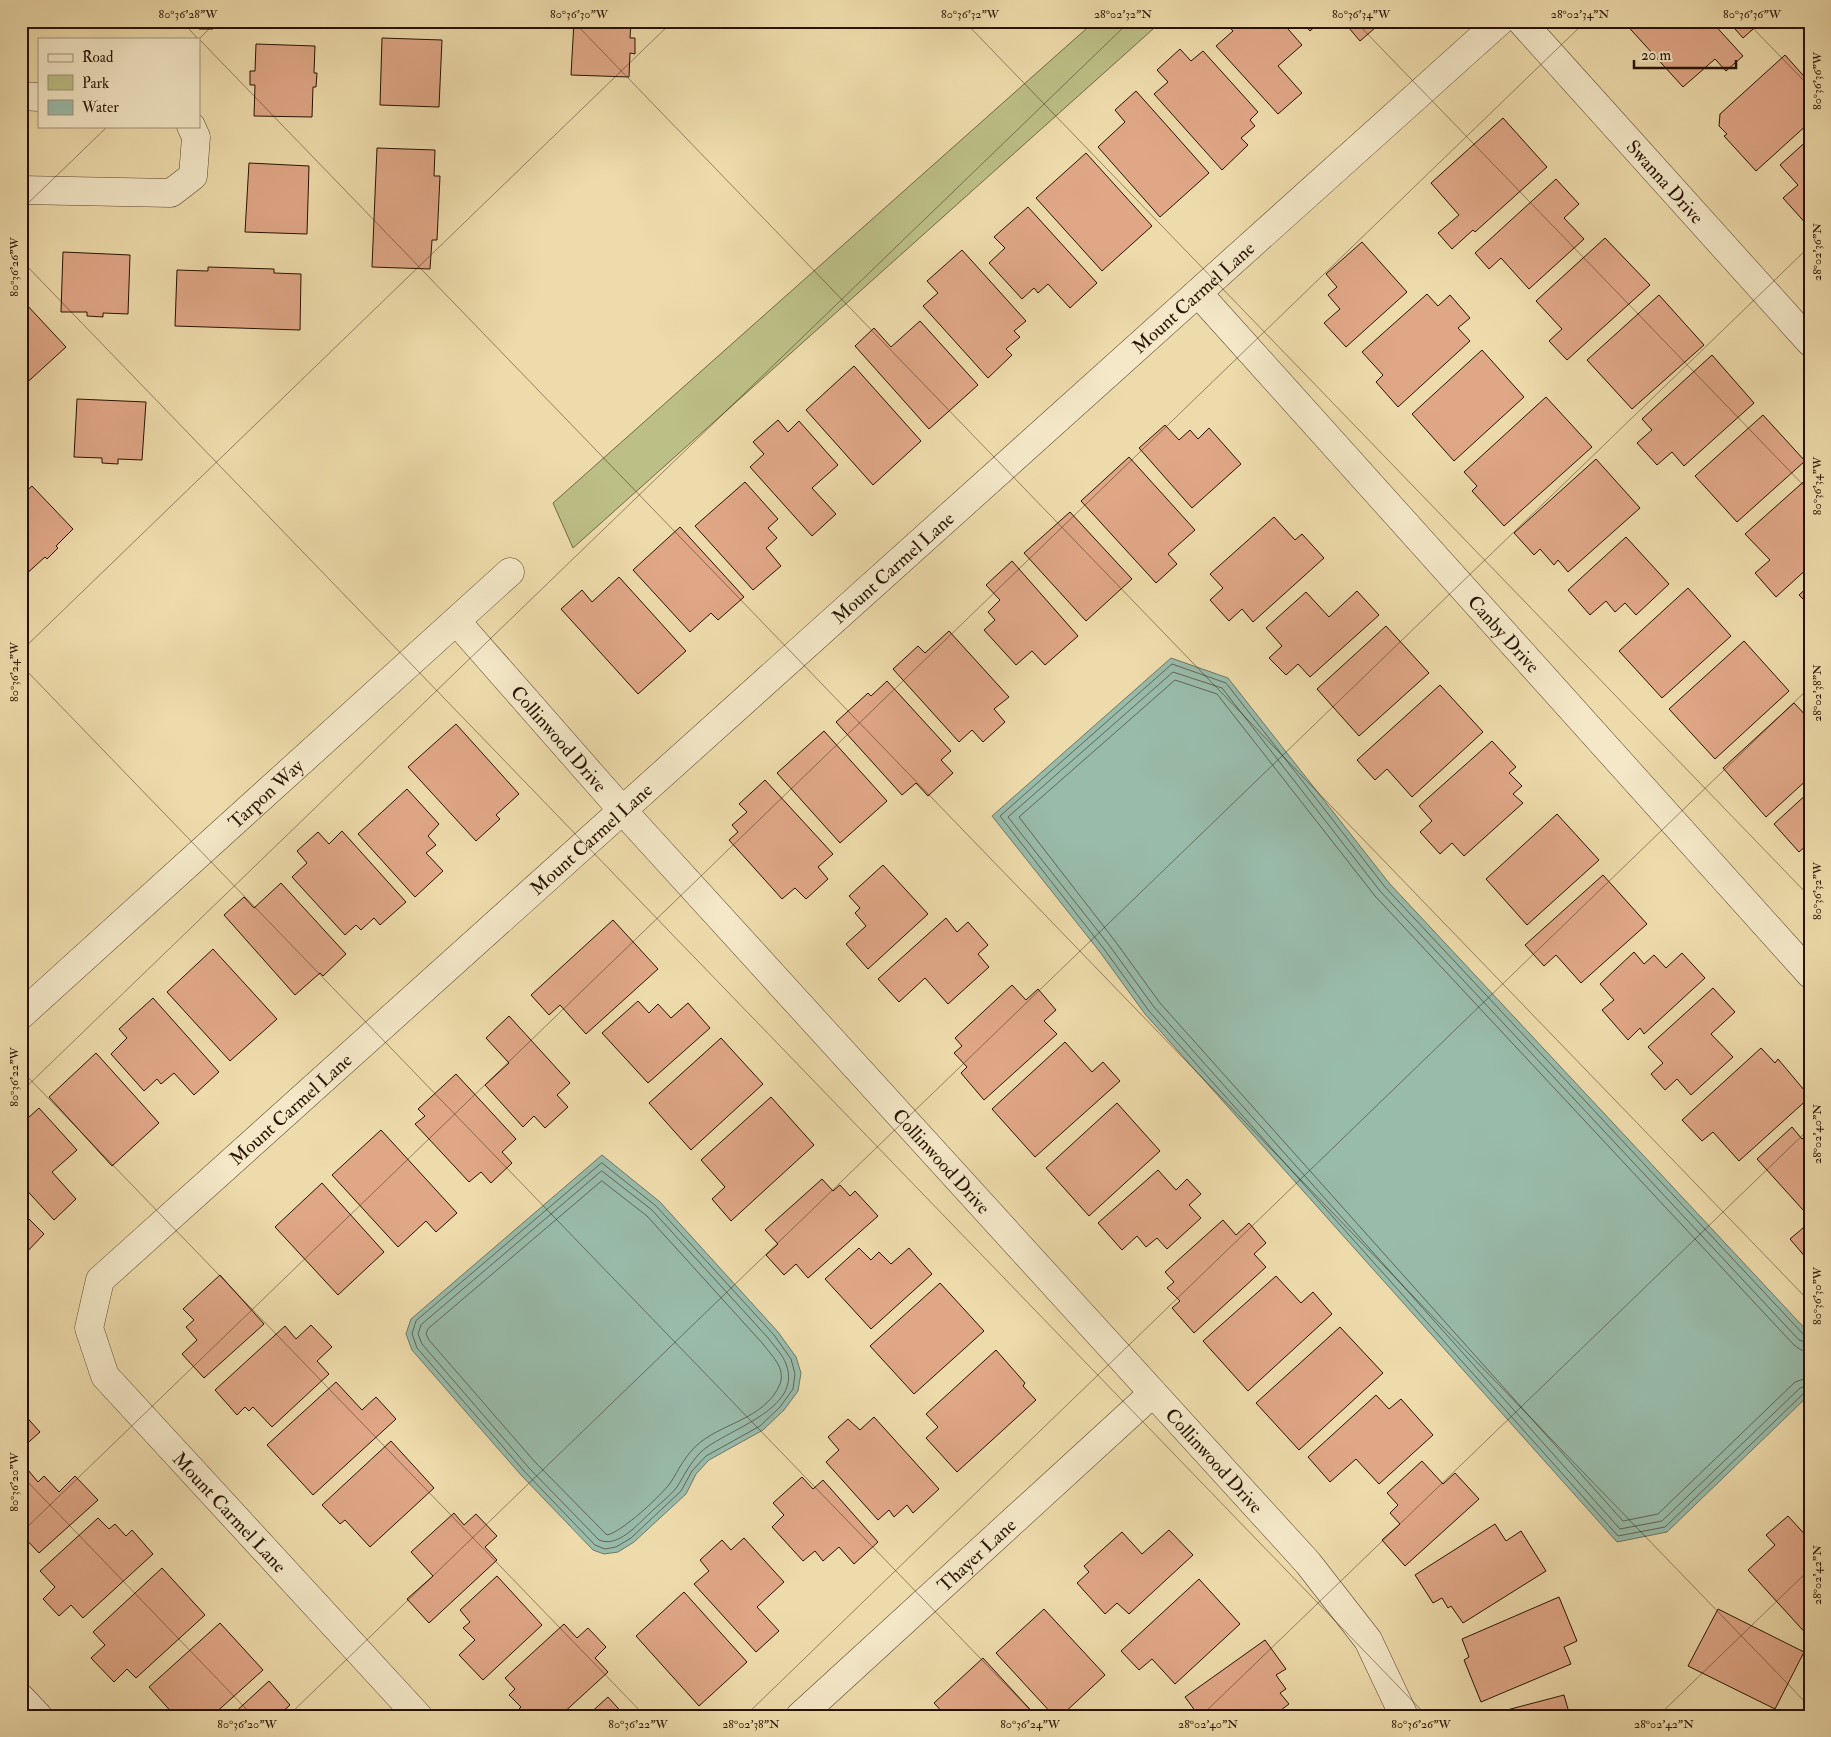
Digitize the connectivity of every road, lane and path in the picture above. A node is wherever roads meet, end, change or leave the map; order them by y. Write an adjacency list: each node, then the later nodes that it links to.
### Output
1 (1500, 21): 7 (street, Mount Carmel Lane)
2 (1521, 21): 8 (street, Swanna Drive)
3 (21, 96): 4 (street)
4 (38, 97)
5 (192, 128): 6 (street)
6 (21, 190)
7 (1198, 293): 11 (street, Mount Carmel Lane); 12 (street, Canby Drive)
8 (1810, 342)
9 (510, 572): 10 (street, Tarpon Way)
10 (457, 622): 11 (street, Collinwood Drive); 13 (street, Tarpon Way)
11 (622, 811): 14 (street, Collinwood Drive); 17 (street, Mount Carmel Lane)
12 (1810, 974)
13 (21, 1015)
14 (1153, 1393): 18 (street, Thayer Lane); 19 (street, Collinwood Drive)
15 (21, 1698): 16 (street)
16 (38, 1716)
17 (418, 1716)
18 (800, 1716)
19 (1404, 1716)

